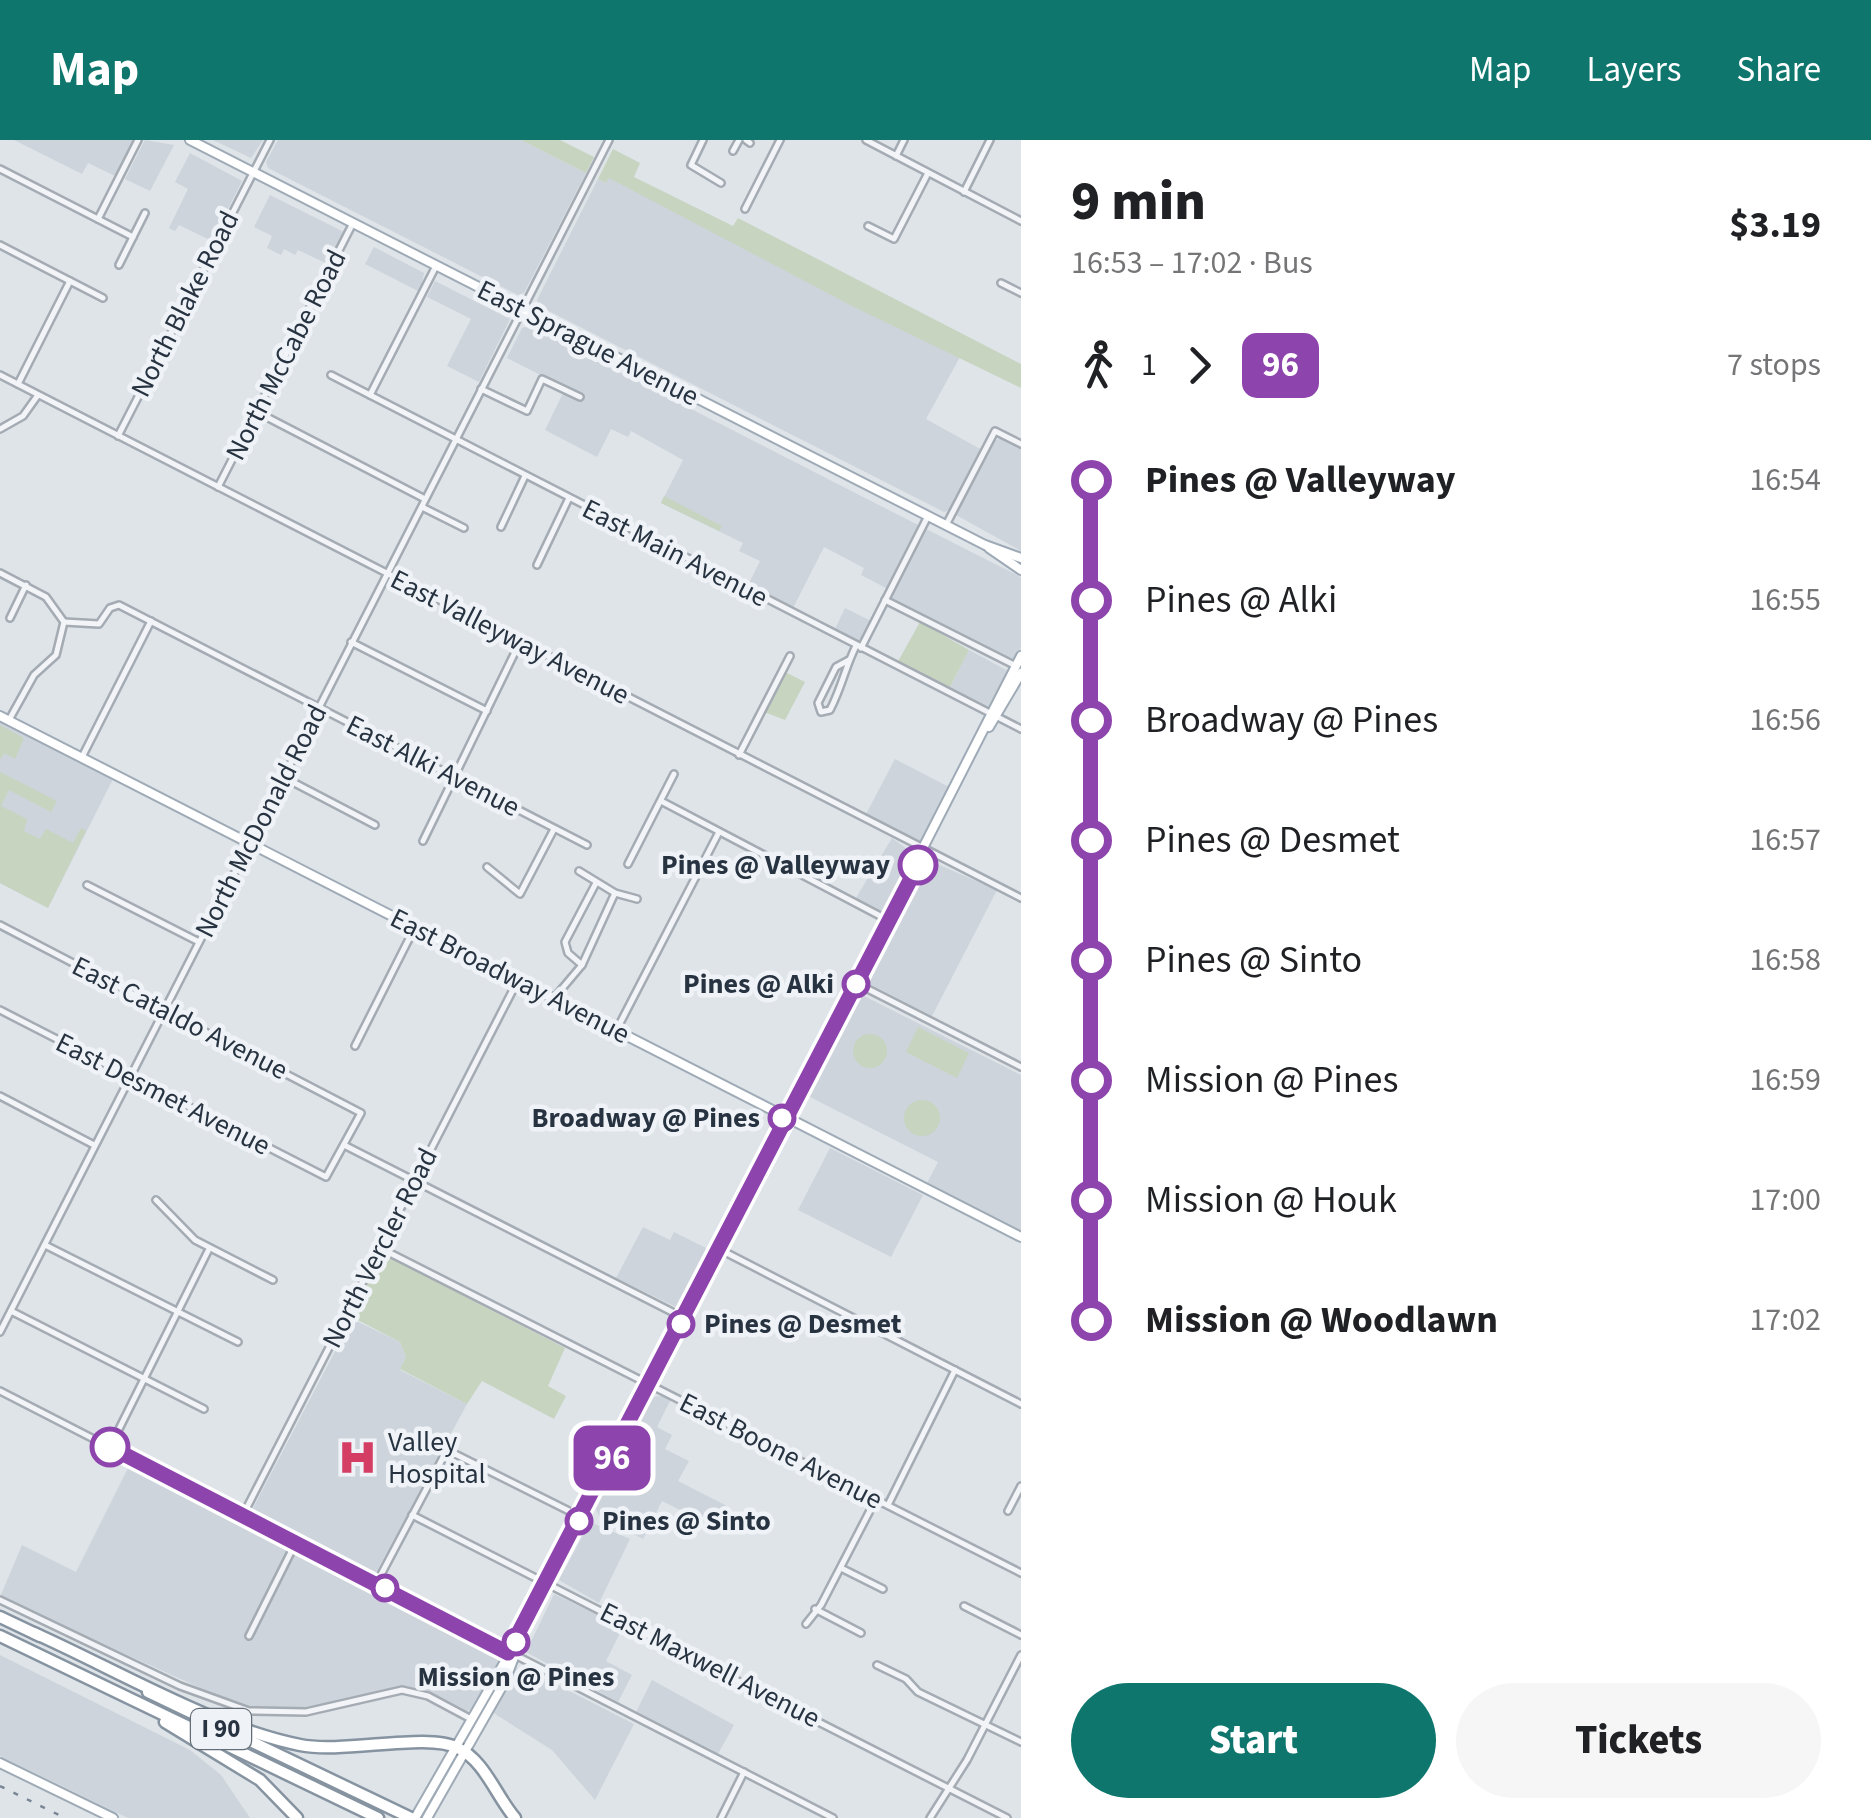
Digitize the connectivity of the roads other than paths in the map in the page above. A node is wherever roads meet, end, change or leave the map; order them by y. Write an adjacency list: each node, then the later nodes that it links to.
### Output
1 (138, 140): 20 (street)
2 (190, 140): 14 (main road, East Sprague Avenue)
3 (270, 140): 14 (street, North Blake Road)
4 (609, 140): 32 (street, North McDonald Road)
5 (702, 140): 16 (street)
6 (780, 140): 18 (street)
7 (866, 140): 12 (street)
8 (904, 140): 12 (street)
9 (990, 140): 17 (street)
10 (745, 141): 11 (street)
11 (734, 151)
12 (896, 156): 15 (street)
13 (0, 169): 20 (street)
14 (253, 172): 22 (main road, East Sprague Avenue); 42 (street, North Blake Road)
15 (928, 173): 17 (street); 23 (street)
16 (721, 182)
17 (964, 192): 21 (street)
18 (745, 209)
19 (146, 214): 24 (street)
20 (98, 219): 24 (street)
21 (1021, 220)
22 (354, 223): 27 (main road, East Sprague Avenue); 40 (street, North McCabe Road)
23 (868, 226)
24 (133, 237): 26 (street)
25 (1, 249): 28 (street)
26 (119, 265)
27 (436, 266): 32 (main road, East Sprague Avenue); 38 (street)
28 (70, 282): 31 (street); 35 (street)
29 (1001, 282): 30 (street)
30 (1021, 292)
31 (103, 298)
32 (523, 310): 36 (street, North McDonald Road); 50 (main road, East Sprague Avenue)
33 (0, 375): 35 (street, East Valleyway Avenue)
34 (330, 375): 38 (street, East Main Avenue)
35 (18, 384): 37 (street, East Valleyway Avenue)
36 (481, 390): 39 (street); 43 (street, North McDonald Road)
37 (38, 394): 41 (street); 42 (street, East Valleyway Avenue)
38 (370, 396): 43 (street, East Main Avenue)
39 (580, 397)
40 (257, 412): 46 (street, North McCabe Road); 48 (street)
41 (0, 430)
42 (118, 436): 46 (street, East Valleyway Avenue)
43 (456, 440): 45 (street, East Main Avenue); 48 (street, North McDonald Road)
44 (1021, 444): 51 (street)
45 (526, 476): 47 (street, East Main Avenue); 52 (street)
46 (218, 487): 59 (street, East Valleyway Avenue)
47 (569, 498): 56 (street); 67 (street, East Main Avenue)
48 (425, 499): 49 (street, North McDonald Road)
49 (421, 507): 53 (street); 59 (street, North McDonald Road)
50 (928, 516): 51 (main road, East Sprague Avenue); 61 (street)
51 (946, 525): 54 (main road, East Sprague Avenue)
52 (501, 526)
53 (464, 528)
54 (986, 545): 55 (main road, East Sprague Avenue); 57 (main road, East Sprague Avenue)
55 (1021, 558)
56 (537, 565)
57 (1021, 570)
58 (0, 573): 60 (street)
59 (386, 573): 65 (street, North McDonald Road); 66 (street, East Valleyway Avenue)
60 (26, 586): 62 (street); 64 (street)
61 (885, 600): 67 (street); 71 (street)
62 (10, 618)
63 (151, 621): 64 (street, East Alki Avenue); 72 (street, East Alki Avenue); 78 (street)
64 (64, 622): 75 (street)
65 (351, 642): 72 (street, North McDonald Road); 73 (street)
66 (520, 642): 73 (street); 77 (street, East Valleyway Avenue)
67 (859, 647): 70 (street); 74 (street, East Main Avenue)
68 (790, 656): 77 (street)
69 (1021, 656): 71 (main road)
70 (849, 660): 70 (street)
71 (1018, 670): 74 (main road)
72 (319, 708): 80 (street, East Alki Avenue); 81 (street, North McDonald Road)
73 (487, 710): 80 (street)
74 (994, 716): 76 (street, East Main Avenue); 89 (main road)
75 (4, 718): 78 (main road, East Broadway Avenue)
76 (1021, 729)
77 (739, 755): 89 (street, East Valleyway Avenue)
78 (82, 757): 87 (main road, East Broadway Avenue)
79 (674, 774): 82 (street)
80 (454, 776): 84 (street, East Alki Avenue); 86 (street)
81 (284, 778): 83 (street); 87 (street, North McDonald Road)
82 (661, 802): 85 (street); 90 (street)
83 (375, 825)
84 (554, 829): 88 (street, East Alki Avenue); 91 (street)
85 (719, 832): 98 (street); 108 (street)
86 (423, 841)
87 (250, 843): 100 (main road, East Broadway Avenue); 101 (street, North McDonald Road)
88 (587, 846)
89 (925, 850): 96 (street, East Valleyway Avenue); 98 (main road)
90 (628, 864)
91 (487, 867)
92 (579, 870): 93 (street)
93 (596, 883): 95 (street); 102 (street)
94 (87, 885): 101 (street)
95 (615, 893): 97 (street); 102 (street)
96 (1021, 898)
97 (637, 900)
98 (888, 920): 104 (main road)
99 (0, 925): 106 (street, East Cataldo Avenue)
100 (415, 928): 103 (main road, East Broadway Avenue); 109 (street)
101 (199, 942): 106 (street, North McDonald Road)
102 (582, 965): 105 (street)
103 (518, 980): 105 (main road, East Broadway Avenue); 116 (street, North Vercler Road)
104 (856, 983): 110 (street); 113 (main road)
105 (554, 999): 108 (main road, East Broadway Avenue)
106 (164, 1009): 111 (street, North McDonald Road); 114 (street, East Cataldo Avenue)
107 (0, 1010): 111 (street, East Desmet Avenue)
108 (617, 1031): 113 (main road, East Broadway Avenue)
109 (354, 1046)
110 (1021, 1067)
111 (130, 1078): 114 (street, East Desmet Avenue); 115 (street, North McDonald Road)
112 (0, 1096): 115 (street)
113 (787, 1117): 118 (main road, East Broadway Avenue); 121 (main road)
114 (344, 1144): 116 (street)
115 (94, 1145): 119 (street, North McDonald Road)
116 (414, 1180): 120 (street, North Vercler Road); 126 (street)
117 (156, 1200): 122 (street)
118 (1021, 1236)
119 (45, 1245): 124 (street, North McDonald Road); 125 (street)
120 (380, 1248): 131 (street, East Boone Avenue); 140 (street, North Vercler Road)
121 (719, 1249): 126 (main road); 129 (street)
122 (210, 1250): 123 (street); 125 (street)
123 (272, 1280)
124 (11, 1311): 127 (street, North McDonald Road); 130 (street)
125 (178, 1312): 128 (street); 130 (street)
126 (684, 1318): 131 (main road)
127 (0, 1332)
128 (238, 1342)
129 (955, 1370): 133 (street); 138 (street)
130 (144, 1379): 134 (street); 135 (street)
131 (648, 1386): 137 (street, East Boone Avenue); 142 (main road)
132 (0, 1391): 135 (street)
133 (1021, 1404)
134 (204, 1410)
135 (110, 1447): 140 (street)
136 (1021, 1486): 139 (street)
137 (876, 1499): 138 (street, East Boone Avenue); 144 (street)
138 (888, 1505): 145 (street, East Boone Avenue)
139 (1008, 1511)
140 (242, 1515): 143 (street)
141 (412, 1515): 142 (street); 146 (street, East Maxwell Avenue); 147 (street)
142 (581, 1517): 146 (main road)
143 (296, 1542): 147 (street); 158 (street)
144 (841, 1568): 148 (street); 151 (street)
145 (1021, 1573)
146 (548, 1583): 160 (main road); 169 (street, East Maxwell Avenue)
147 (376, 1584): 160 (street)
148 (882, 1589)
149 (0, 1600): 163 (street)
150 (964, 1606): 156 (street)
151 (816, 1610): 153 (street); 155 (street)
152 (0, 1617): 154 (highway, I 90)
153 (806, 1624)
154 (34, 1633): 166 (highway); 170 (highway, I 90)
155 (861, 1633)
156 (1021, 1634)
157 (0, 1636): 159 (highway, I 90)
158 (249, 1636)
159 (27, 1649): 172 (highway); 173 (highway, I 90)
160 (512, 1655): 163 (main road); 166 (main road); 168 (street)
161 (1021, 1655): 164 (street)
162 (877, 1665): 164 (street)
163 (472, 1718): 166 (main road)
164 (986, 1725): 165 (street); 169 (street)
165 (1021, 1742)
166 (460, 1748): 170 (main road); 174 (highway)
167 (0, 1763): 171 (main road)
168 (744, 1772): 175 (street); 176 (street)
169 (949, 1788): 177 (street); 178 (street, East Maxwell Avenue)
170 (417, 1817)
171 (113, 1818)
172 (296, 1818)
173 (378, 1818)
174 (515, 1818)
175 (721, 1818)
176 (833, 1818)
177 (930, 1818)
178 (1007, 1818)

